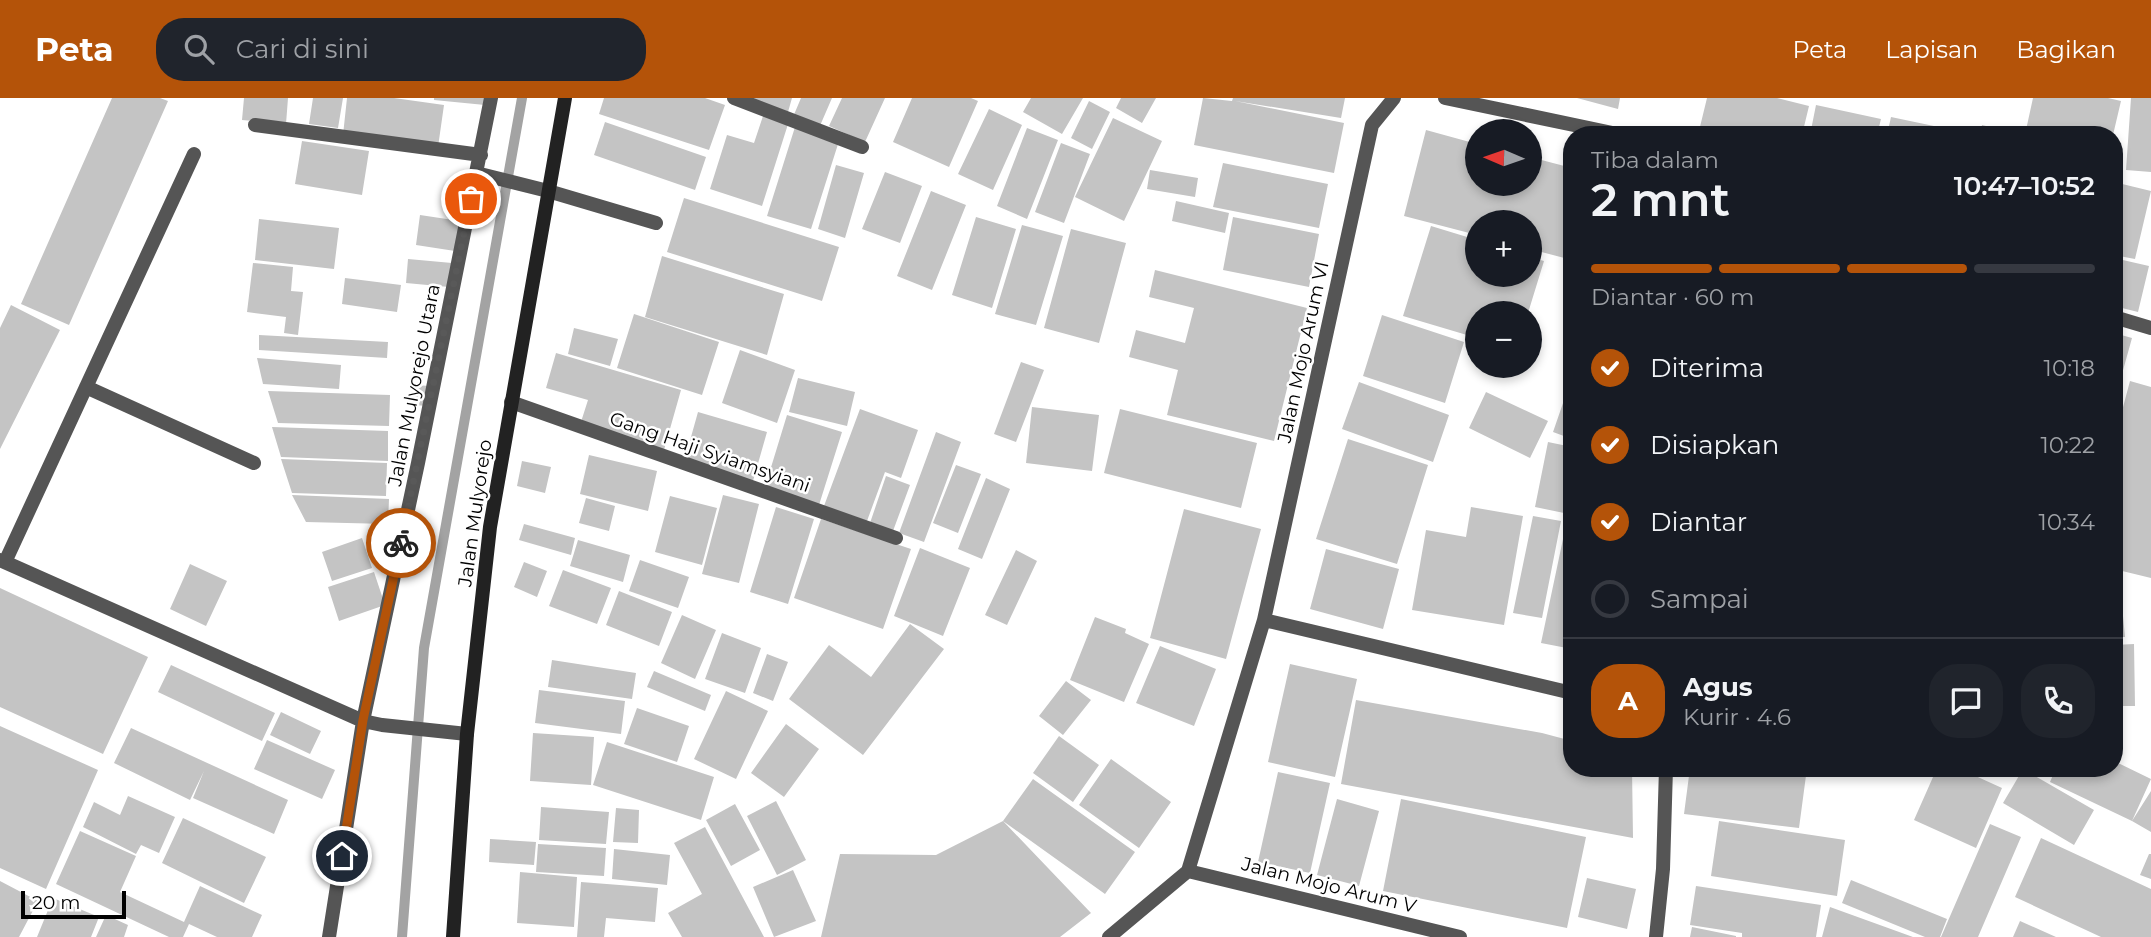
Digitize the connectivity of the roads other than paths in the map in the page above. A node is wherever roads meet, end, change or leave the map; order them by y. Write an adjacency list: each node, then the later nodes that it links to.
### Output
1 (491, 98): 10 (street, Jalan Mulyorejo Utara)
2 (565, 98): 12 (main road, Jalan Mulyorejo)
3 (734, 98): 8 (street)
4 (1394, 98): 21 (street, Jalan Mojo Arum VI)
5 (1445, 98): 7 (street)
6 (255, 125): 10 (street)
7 (1579, 126)
8 (862, 147)
9 (194, 154): 16 (street)
10 (481, 155): 11 (street, Jalan Mulyorejo Utara)
11 (476, 173): 12 (street); 23 (street, Jalan Mulyorejo Utara)
12 (548, 191): 13 (street); 17 (main road, Jalan Mulyorejo)
13 (656, 223)
14 (2123, 320): 15 (street)
15 (2151, 328)
16 (86, 387): 18 (street); 20 (street)
17 (511, 402): 19 (street, Gang Haji Syiamsyiani); 24 (main road, Jalan Mulyorejo)
18 (254, 463)
19 (896, 538)
20 (2, 561): 23 (street)
21 (1264, 620): 22 (street); 26 (street, Jalan Mojo Arum VI)
22 (1563, 691)
23 (363, 720): 24 (street); 27 (street, Jalan Mulyorejo Utara)
24 (467, 734): 28 (main road, Jalan Mulyorejo)
25 (1665, 777): 31 (street)
26 (1188, 871): 29 (street); 30 (street, Jalan Mojo Arum V)
27 (329, 937)
28 (453, 937)
29 (1109, 937)
30 (1460, 937)
31 (1656, 937)

